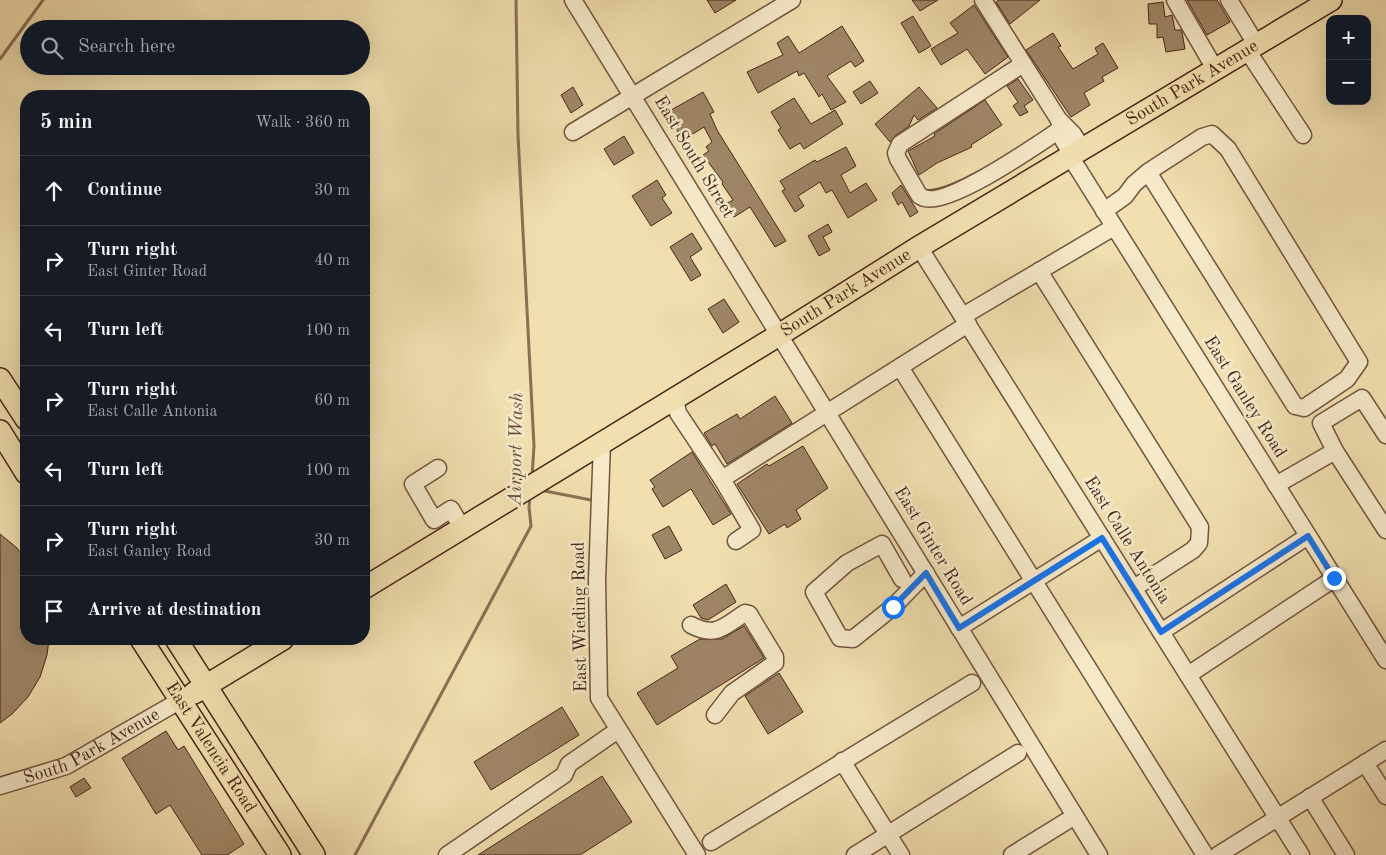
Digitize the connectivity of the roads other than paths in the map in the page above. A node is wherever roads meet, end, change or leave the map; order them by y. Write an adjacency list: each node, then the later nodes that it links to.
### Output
1 (573, 0): 10 (street, East South Street)
2 (792, 0): 10 (street)
3 (983, 0): 8 (street, East Ganley Road)
4 (1175, 0): 9 (street)
5 (1229, 0): 7 (street)
6 (1326, 1): 7 (main road, South Park Avenue)
7 (1252, 47): 9 (main road, South Park Avenue); 13 (street)
8 (1023, 64): 11 (street, East Ganley Road); 11 (street)
9 (1215, 69): 14 (main road, South Park Avenue)
10 (633, 96): 12 (street); 21 (street, East South Street)
11 (1060, 125): 14 (street, East Ganley Road)
12 (573, 132)
13 (1303, 135)
14 (1075, 153): 16 (street, East Ganley Road); 18 (main road, South Park Avenue)
15 (1148, 172): 15 (street); 16 (street)
16 (1104, 211): 17 (street, East Ganley Road)
17 (1114, 227): 19 (street); 34 (street, East Ganley Road)
18 (919, 247): 20 (street, East Calle Antonia); 21 (main road, South Park Avenue)
19 (1039, 271): 20 (street); 45 (street)
20 (965, 320): 22 (street); 38 (street, East Calle Antonia)
21 (779, 335): 24 (main road, South Park Avenue); 26 (street, East Ginter Road)
22 (900, 367): 26 (street); 43 (street)
23 (0, 379): 25 (main road)
24 (675, 398): 29 (main road, South Park Avenue); 33 (street)
25 (20, 410)
26 (827, 412): 33 (street); 40 (street, East Ginter Road)
27 (0, 431): 31 (main road)
28 (1386, 435): 30 (street)
29 (602, 442): 36 (main road, South Park Avenue); 58 (street, East Wieding Road)
30 (1335, 451): 34 (street); 35 (street)
31 (20, 463)
32 (438, 468): 36 (street)
33 (722, 479): 39 (street)
34 (1276, 485): 37 (street, East Ganley Road)
35 (1386, 530)
36 (454, 533): 44 (main road, South Park Avenue)
37 (1308, 536): 41 (street, East Ganley Road); 48 (street)
38 (1102, 538): 43 (street); 45 (street, East Calle Antonia)
39 (736, 541)
40 (926, 573): 42 (street); 47 (street, East Ginter Road)
41 (1334, 578): 52 (street, East Ganley Road); 53 (street)
42 (902, 579)
43 (1033, 582): 47 (street); 78 (street)
44 (370, 584)
45 (1134, 588): 48 (street, East Calle Antonia)
46 (691, 625): 57 (street)
47 (959, 628): 66 (street, East Ginter Road)
48 (1161, 632): 53 (street, East Calle Antonia)
49 (145, 645): 56 (main road, East Valencia Road)
50 (180, 645): 55 (main road, East Valencia Road)
51 (273, 645): 55 (main road, South Park Avenue)
52 (1386, 660)
53 (1188, 675): 67 (street, East Calle Antonia)
54 (972, 683): 61 (street)
55 (206, 686): 56 (main road, South Park Avenue); 71 (main road, East Valencia Road)
56 (181, 700): 63 (street, South Park Avenue); 70 (main road, East Valencia Road)
57 (714, 715)
58 (618, 730): 72 (street); 73 (street, East Wieding Road)
59 (1386, 750): 62 (street)
60 (1018, 753): 68 (street)
61 (842, 762): 68 (street); 69 (street)
62 (1365, 763): 64 (street); 65 (street)
63 (0, 786)
64 (1386, 796)
65 (1310, 797): 67 (street); 81 (street)
66 (1075, 816): 76 (street); 77 (street, East Ginter Road)
67 (1278, 818): 79 (street); 80 (street, East Calle Antonia)
68 (888, 835): 74 (street); 75 (street)
69 (711, 842)
70 (280, 855)
71 (314, 855)
72 (447, 855)
73 (697, 855)
74 (856, 855)
75 (901, 855)
76 (1012, 855)
77 (1099, 855)
78 (1206, 855)
79 (1218, 855)
80 (1301, 855)
81 (1346, 855)

